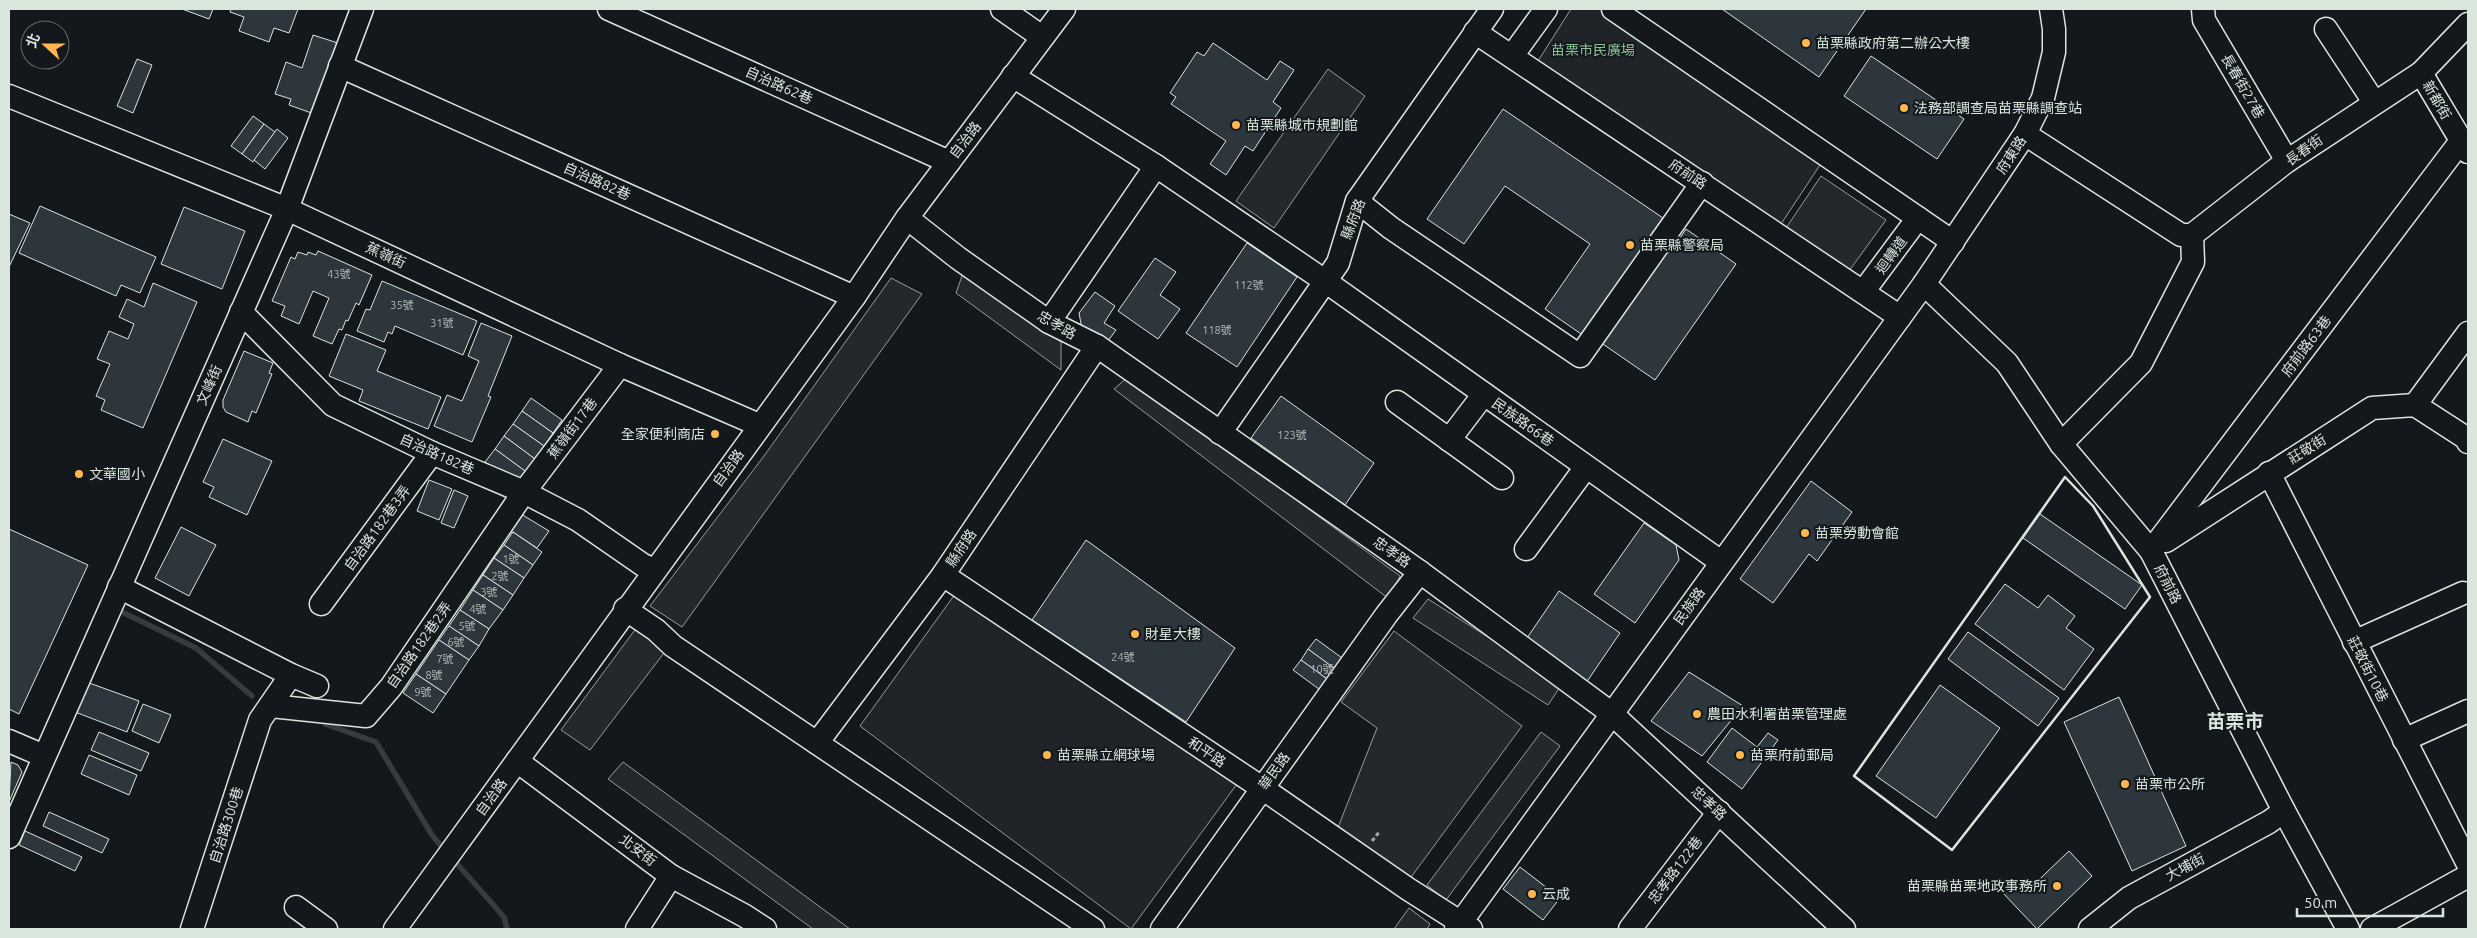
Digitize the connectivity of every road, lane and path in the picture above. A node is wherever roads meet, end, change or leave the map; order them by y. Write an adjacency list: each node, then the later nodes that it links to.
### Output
1 (362, 9): 15 (street, 文峰街)
2 (609, 9): 23 (street, 自治路62巷)
3 (1002, 9): 13 (street)
4 (1064, 9): 13 (street, 自治路)
5 (1492, 9): 12 (street, 縣府路)
6 (1546, 9): 14 (street)
7 (1613, 9): 29 (street)
8 (2051, 9): 20 (street, 府東路)
9 (2203, 9): 22 (street, 長春街27巷)
10 (2468, 24): 16 (street, 長春街)
11 (2326, 29): 19 (street)
12 (1475, 32): 14 (street, 府前路); 26 (street, 縣府路)
13 (1042, 37): 17 (street, 自治路)
14 (1512, 56): 25 (street, 府前路)
15 (340, 66): 27 (street, 文峰街); 35 (street, 自治路82巷)
16 (2421, 72): 19 (street, 長春街); 21 (street, 新都街)
17 (1013, 76): 23 (street, 自治路); 24 (street, 民族路66巷)
18 (9, 96): 27 (street, 蕉嶺街)
19 (2374, 102): 22 (street, 長春街)
20 (2024, 134): 30 (street); 31 (street, 府東路)
21 (2465, 147): 56 (street, 府前路63巷)
22 (2287, 161): 30 (street, 長春街)
23 (949, 162): 28 (street, 自治路)
24 (1156, 166): 32 (street, 民族路66巷); 38 (street)
25 (1702, 183): 26 (street); 34 (street, 府前路)
26 (1357, 202): 32 (street, 縣府路)
27 (287, 209): 36 (street, 文峰街); 41 (street, 蕉嶺街)
28 (907, 218): 35 (street, 自治路); 38 (street, 忠孝路)
29 (1918, 218): 31 (street); 34 (street, 迴轉道)
30 (2192, 234): 49 (street)
31 (1953, 242): 33 (street, 府東路)
32 (1325, 281): 42 (street, 民族路66巷); 46 (street, 縣府路)
33 (1924, 284): 37 (street, 民族路); 49 (street, 府前路)
34 (1864, 292): 37 (street, 府前路)
35 (854, 296): 45 (street, 自治路)
36 (241, 312): 50 (street, 自治路182巷); 61 (street, 文峰街)
37 (1900, 317): 57 (street, 民族路)
38 (1049, 322): 40 (street, 忠孝路)
39 (2468, 333): 44 (street)
40 (1097, 346): 46 (street, 忠孝路); 60 (street, 縣府路)
41 (620, 365): 45 (street, 蕉嶺街); 54 (street, 蕉嶺街17巷)
42 (1484, 394): 47 (street); 51 (street, 民族路66巷)
43 (1397, 402): 47 (street)
44 (2415, 405): 48 (street); 52 (street, 莊敬街)
45 (759, 425): 58 (street, 自治路)
46 (1220, 433): 59 (street, 忠孝路)
47 (1449, 440): 53 (street)
48 (2468, 442)
49 (2061, 444): 56 (street, 府前路)
50 (432, 453): 54 (street, 自治路182巷); 63 (street, 自治路182巷3弄)
51 (1586, 467): 55 (street); 57 (street, 民族路66巷)
52 (2269, 473): 56 (street, 莊敬街); 65 (street, 莊敬街10巷)
53 (1502, 478)
54 (524, 492): 58 (street, 自治路182巷); 70 (street, 自治路182巷2弄)
55 (1526, 549)
56 (2151, 551): 77 (street, 府前路)
57 (1720, 562): 69 (street, 民族路)
58 (654, 570): 64 (street, 自治路)
59 (1420, 572): 69 (street, 忠孝路); 76 (street, 華民路)
60 (943, 575): 73 (street, 縣府路); 76 (street, 和平路)
61 (119, 587): 66 (street); 74 (street, 文峰街)
62 (2463, 593): 65 (street)
63 (321, 604)
64 (625, 610): 73 (street); 75 (street, 自治路)
65 (2354, 642): 72 (street, 莊敬街10巷)
66 (291, 675): 67 (street); 70 (street, 自治路300巷)
67 (317, 686)
68 (2468, 711): 72 (street)
69 (1611, 712): 78 (street, 忠孝路); 85 (street, 民族路)
70 (266, 713): 86 (street, 自治路300巷)
71 (9, 740): 74 (street)
72 (2404, 740): 80 (street, 莊敬街10巷)
73 (817, 743): 91 (street)
74 (44, 756): 79 (street, 文峰街)
75 (517, 761): 81 (street, 北安街); 88 (street, 自治路)
76 (1262, 788): 85 (street, 和平路); 92 (street, 華民路)
77 (2284, 811): 95 (street, 大埔街); 96 (street, 府前路)
78 (1719, 812): 93 (street, 忠孝路122巷); 94 (street, 忠孝路)
79 (9, 837)
80 (2468, 864)
81 (671, 876): 84 (street, 北安街); 89 (street)
82 (2468, 876): 97 (street)
83 (296, 907): 87 (street)
84 (746, 922): 90 (street, 北安街)
85 (1463, 927)
86 (192, 929)
87 (326, 929)
88 (395, 929)
89 (637, 929)
90 (765, 929)
91 (1093, 929)
92 (1162, 929)
93 (1630, 929)
94 (1844, 929)
95 (2090, 929)
96 (2348, 929)
97 (2372, 929)

